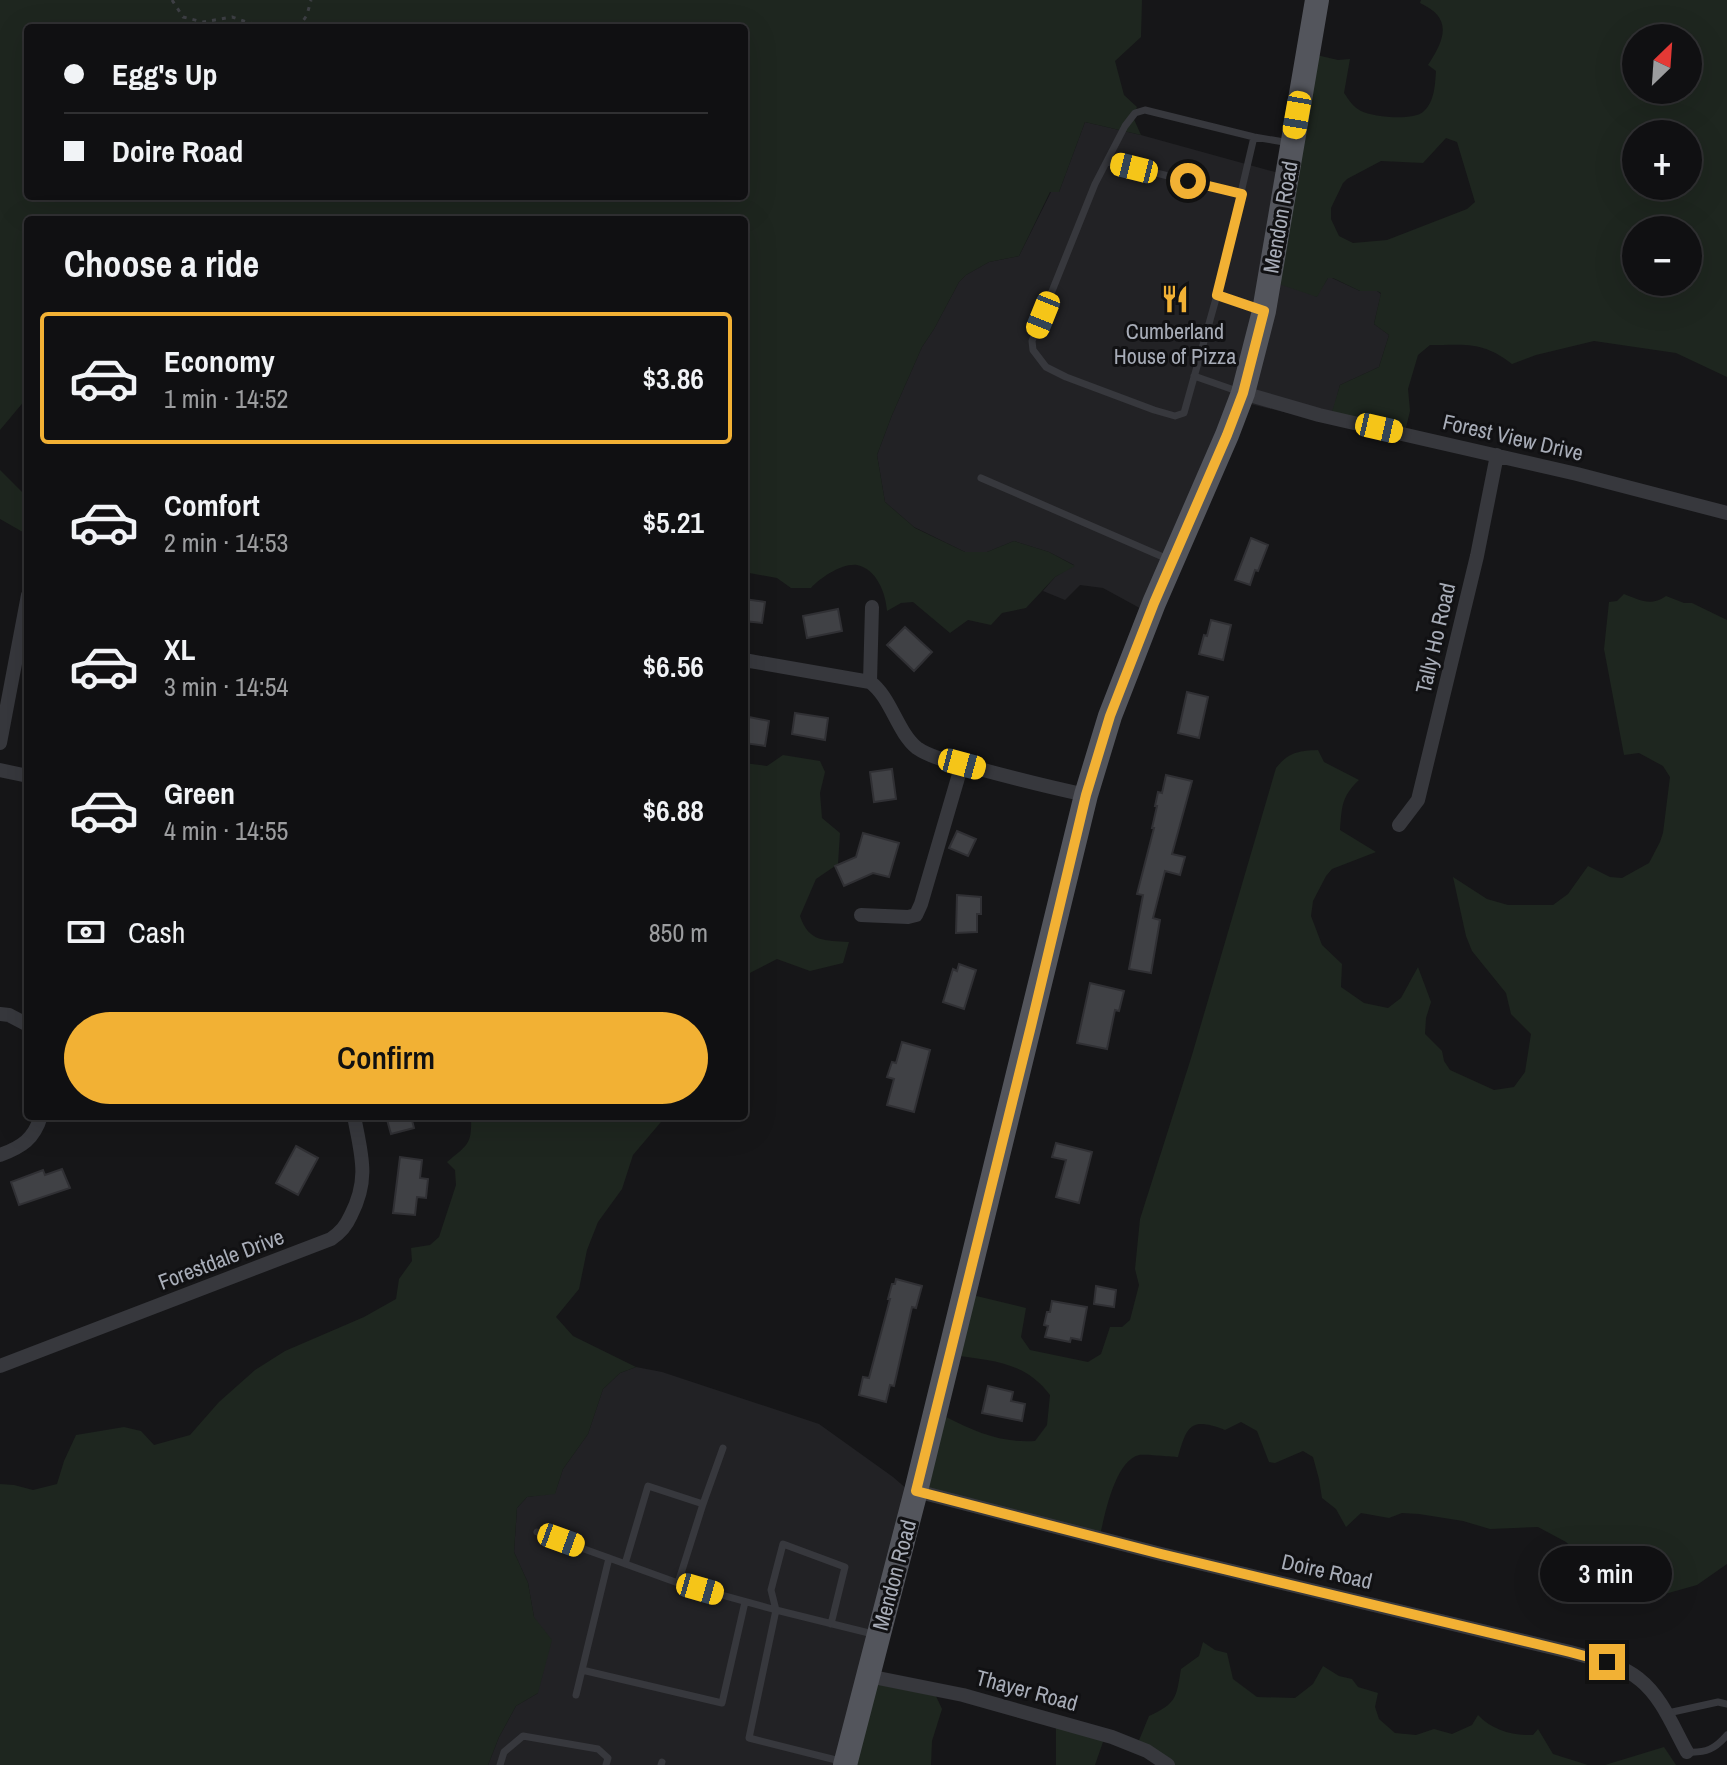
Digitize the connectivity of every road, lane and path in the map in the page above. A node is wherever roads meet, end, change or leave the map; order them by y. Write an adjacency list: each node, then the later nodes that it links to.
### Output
1 (172, 0): 4 (path)
2 (311, 0): 5 (path)
3 (1317, 0): 7 (main road, Mendon Road)
4 (253, 24)
5 (301, 24)
6 (1254, 137): 7 (lane); 8 (lane); 9 (lane)
7 (1292, 144): 11 (main road, Mendon Road)
8 (1107, 161): 9 (lane); 12 (lane)
9 (1242, 194): 10 (lane)
10 (1217, 295): 11 (lane); 12 (lane)
11 (1264, 311): 13 (main road, Mendon Road)
12 (1194, 376): 13 (lane)
13 (1243, 393): 14 (street, Forest View Drive); 17 (main road, Mendon Road)
14 (1497, 455): 16 (street, Forest View Drive); 27 (street, Tally Ho Road)
15 (981, 478): 17 (lane)
16 (1727, 513)
17 (1172, 561): 26 (main road, Mendon Road)
18 (872, 607): 21 (street)
19 (24, 616): 22 (street)
20 (748, 661): 21 (street)
21 (870, 682): 23 (street)
22 (0, 743)
23 (962, 764): 26 (street); 28 (street)
24 (0, 770): 25 (street)
25 (24, 775)
26 (1086, 795): 36 (main road, Mendon Road)
27 (1399, 825)
28 (861, 915)
29 (0, 1014): 30 (street)
30 (24, 1023)
31 (40, 1120): 33 (street)
32 (355, 1120): 34 (street, Forestdale Drive)
33 (0, 1155)
34 (0, 1366)
35 (723, 1448): 37 (lane)
36 (916, 1491): 45 (main road, Mendon Road); 50 (street, Doire Road)
37 (703, 1504): 40 (lane); 41 (lane)
38 (537, 1532): 39 (lane)
39 (609, 1558): 40 (lane); 46 (lane)
40 (625, 1564): 41 (lane)
41 (678, 1583): 42 (lane)
42 (745, 1602): 43 (lane); 46 (lane)
43 (776, 1610): 44 (lane); 44 (lane); 53 (lane)
44 (831, 1624): 45 (lane)
45 (879, 1635): 47 (main road, Mendon Road)
46 (582, 1670): 48 (lane)
47 (868, 1676): 53 (main road, Mendon Road); 56 (street, Thayer Road)
48 (576, 1695)
49 (1727, 1704): 50 (lane)
50 (1666, 1714): 52 (street, Doire Road)
51 (1727, 1735): 52 (lane)
52 (1687, 1752)
53 (846, 1764)
54 (500, 1765): 55 (lane)
55 (606, 1765)
56 (1168, 1765)

